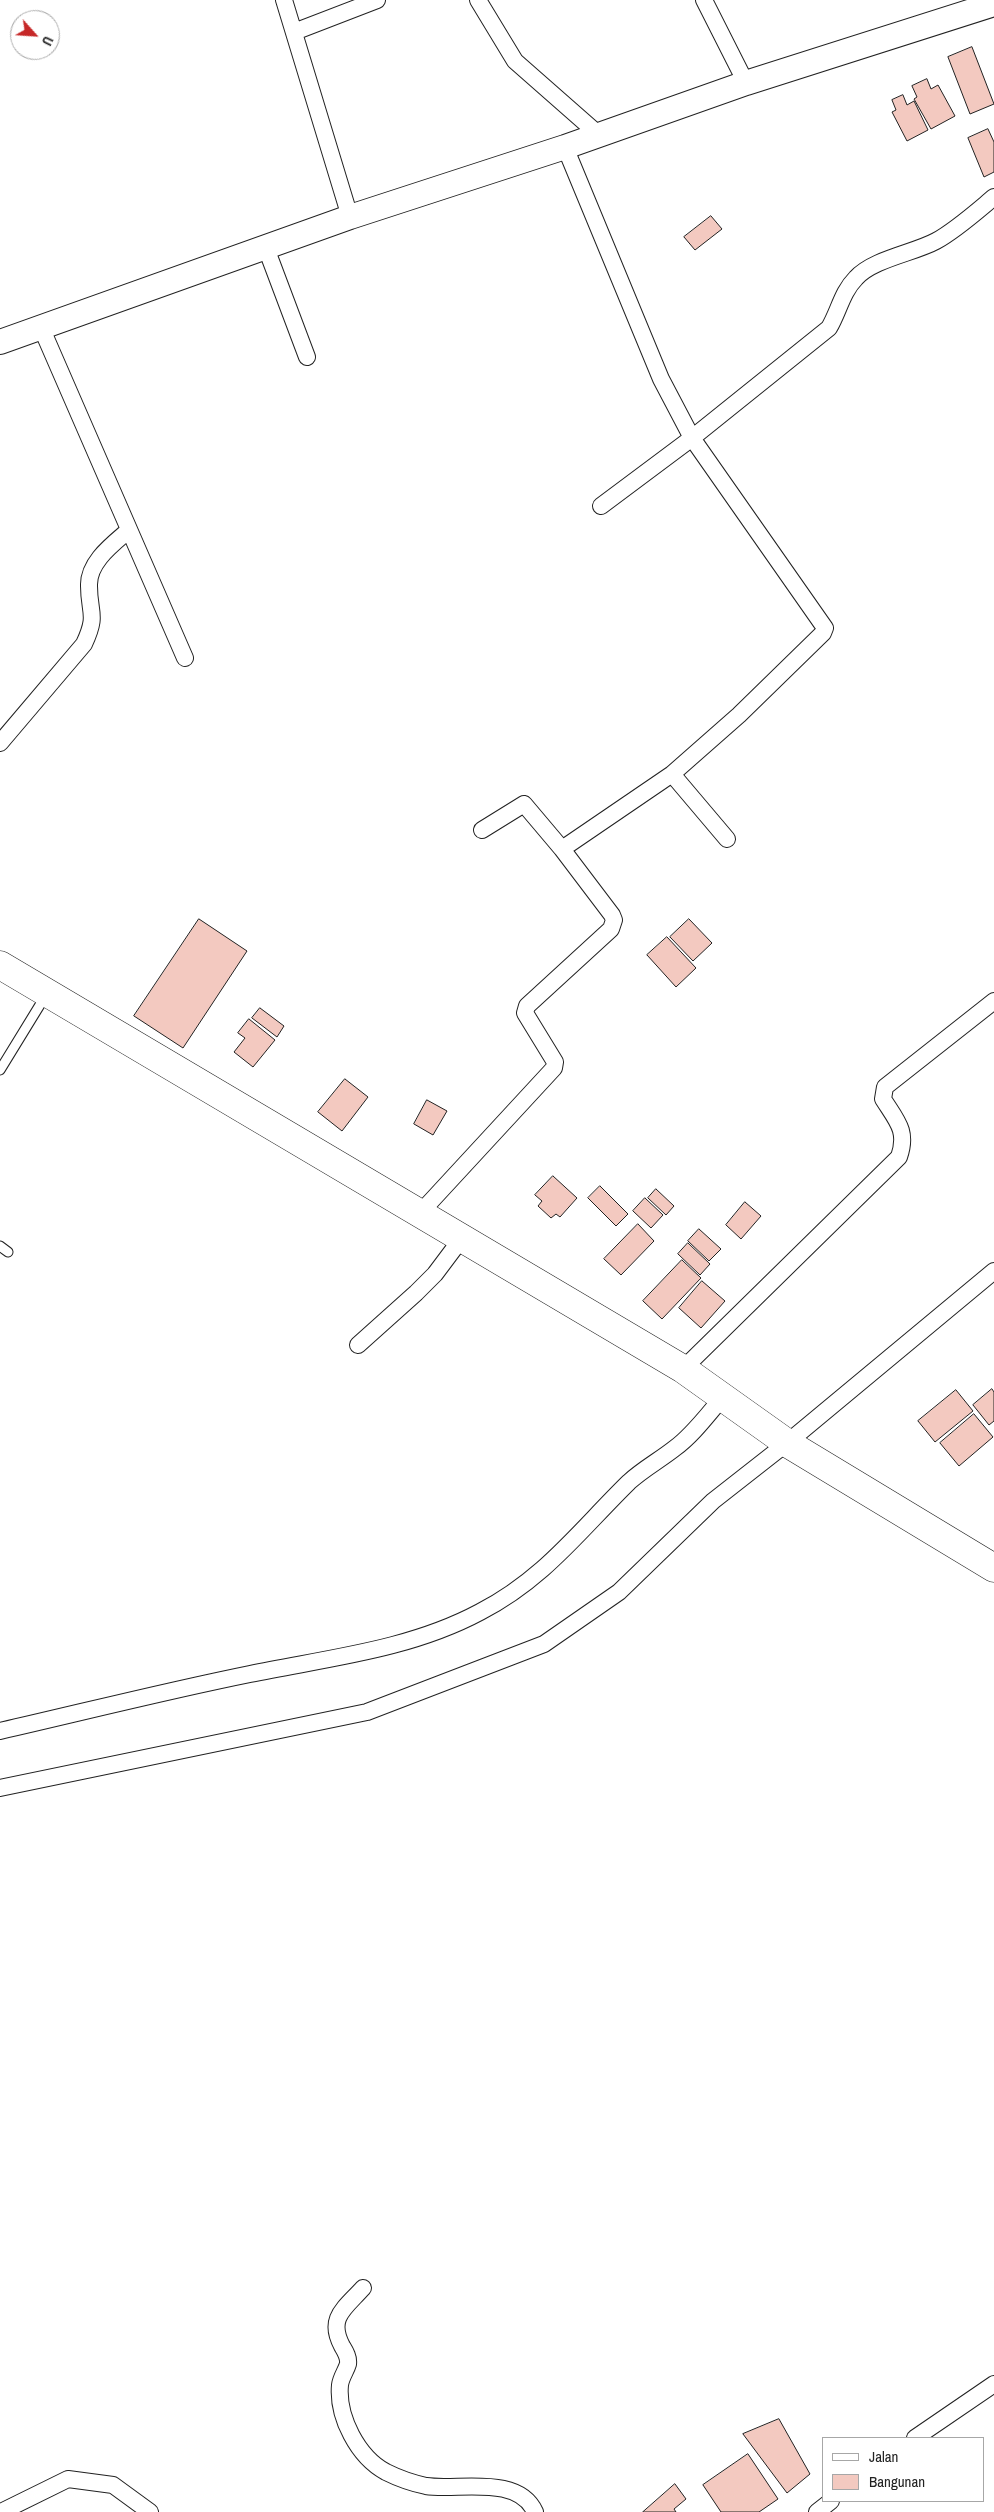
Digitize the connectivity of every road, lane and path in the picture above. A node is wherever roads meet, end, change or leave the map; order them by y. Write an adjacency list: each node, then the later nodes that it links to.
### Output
1 (284, 0): 6 (street)
2 (377, 0): 6 (street)
3 (478, 0): 8 (street)
4 (704, 0): 7 (street)
5 (994, 4): 7 (main road)
6 (294, 32): 11 (street)
7 (746, 83): 8 (main road)
8 (598, 134): 9 (main road)
9 (565, 147): 11 (main road); 16 (street)
10 (994, 197): 16 (street)
11 (350, 217): 12 (main road)
12 (266, 248): 13 (main road); 15 (street)
13 (40, 327): 14 (main road); 18 (street)
14 (0, 342)
15 (307, 357)
16 (692, 438): 17 (street); 21 (street)
17 (601, 506)
18 (129, 530): 19 (street); 20 (street)
19 (185, 658)
20 (0, 743)
21 (672, 774): 23 (street); 24 (street)
22 (482, 830): 24 (street)
23 (727, 839)
24 (562, 849): 29 (street)
25 (0, 965): 26 (highway)
26 (48, 993): 28 (lane); 29 (highway)
27 (994, 1001): 35 (street)
28 (0, 1070)
29 (421, 1212): 30 (highway)
30 (462, 1238): 34 (street); 35 (highway)
31 (0, 1246): 32 (lane)
32 (8, 1252)
33 (994, 1271): 37 (street)
34 (358, 1345)
35 (683, 1369): 36 (highway)
36 (723, 1397): 37 (highway); 39 (street)
37 (787, 1443): 38 (highway); 40 (street)
38 (994, 1568)
39 (0, 1731)
40 (0, 1788)
41 (362, 2288): 47 (street)
42 (994, 2384): 43 (street)
43 (916, 2437)
44 (831, 2502): 48 (street)
45 (1, 2512): 46 (street)
46 (150, 2512)
47 (534, 2512)
48 (817, 2512)

